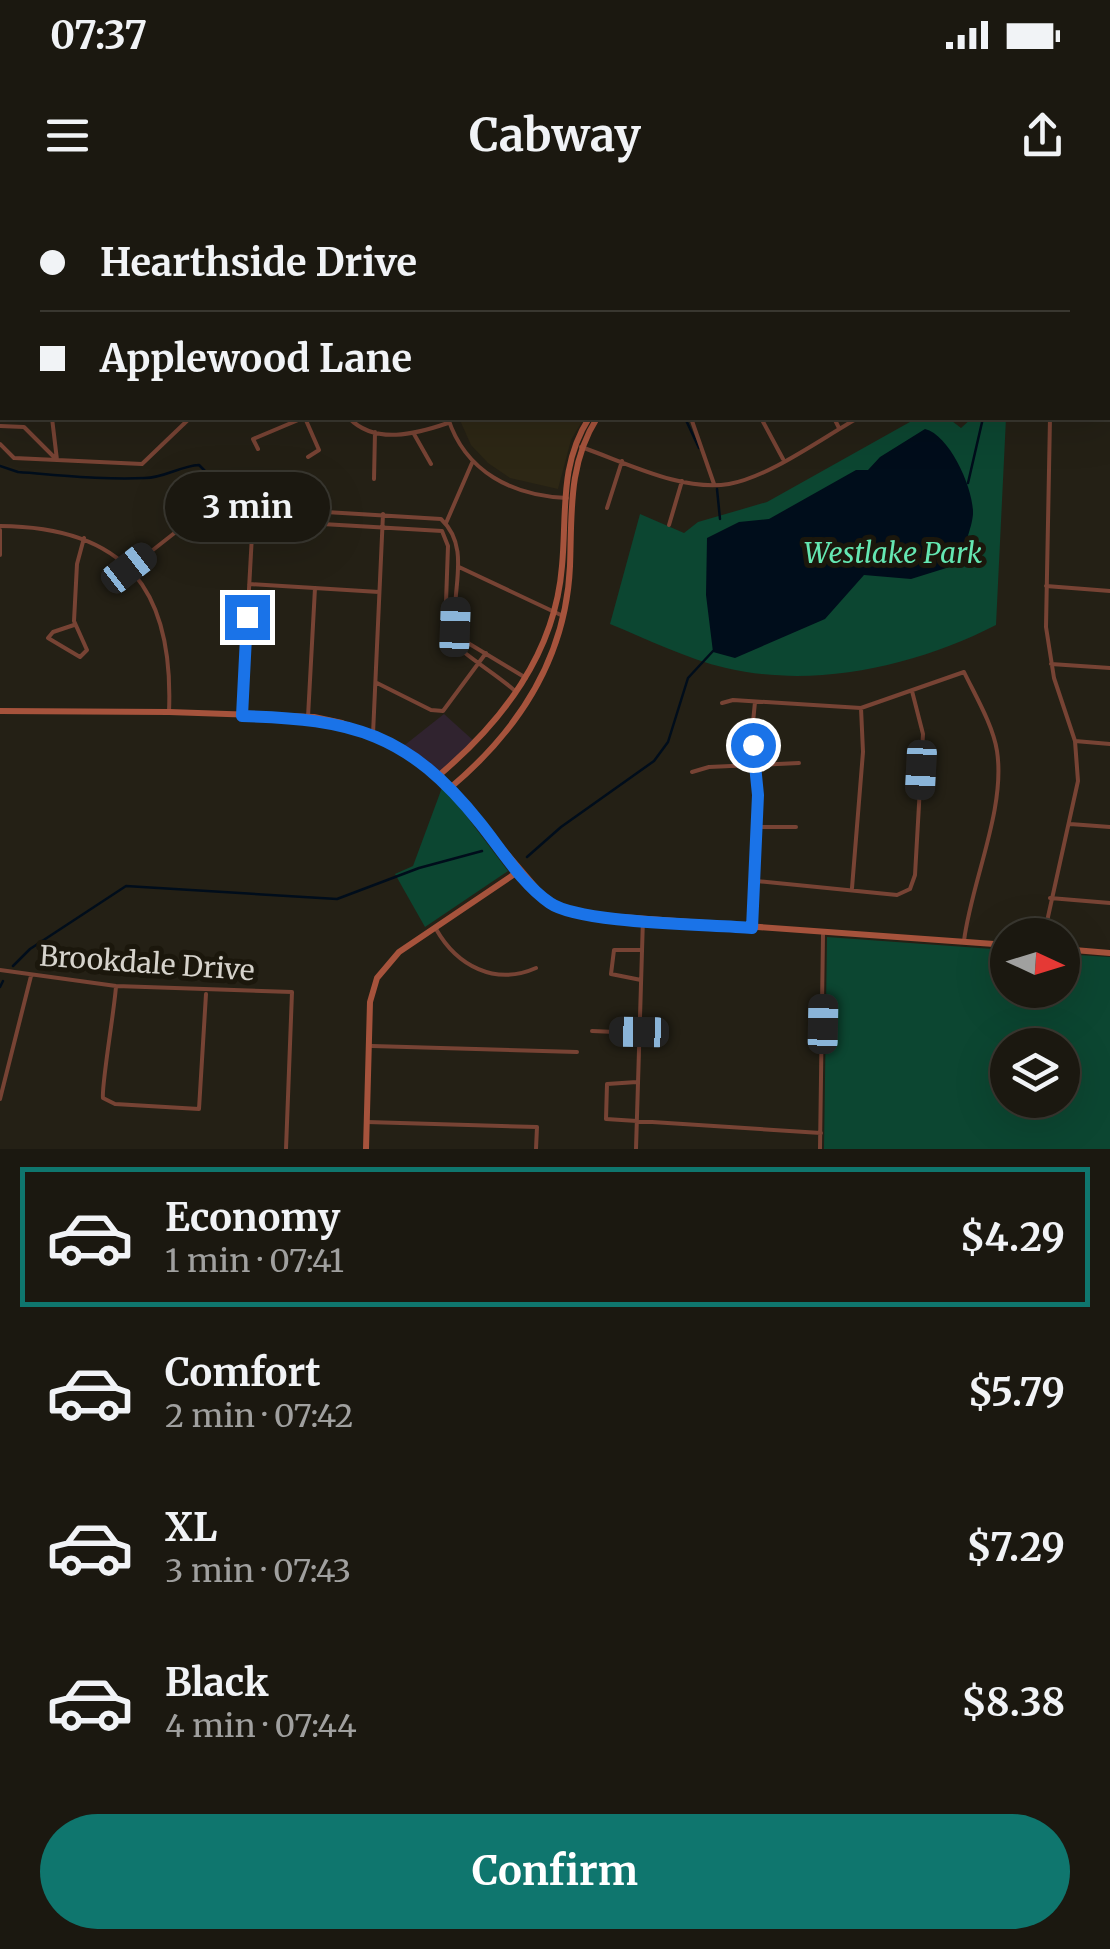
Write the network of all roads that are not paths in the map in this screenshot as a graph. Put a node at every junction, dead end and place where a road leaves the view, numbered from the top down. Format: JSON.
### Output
{"nodes":[{"id":1,"x":52,"y":420,"type":"edge"},
{"id":2,"x":188,"y":420,"type":"edge"},
{"id":3,"x":277,"y":420,"type":"edge"},
{"id":4,"x":298,"y":420,"type":"edge"},
{"id":5,"x":305,"y":420,"type":"edge"},
{"id":6,"x":353,"y":420,"type":"edge"},
{"id":7,"x":449,"y":420,"type":"edge"},
{"id":8,"x":587,"y":420,"type":"edge"},
{"id":9,"x":597,"y":420,"type":"edge"},
{"id":10,"x":692,"y":420,"type":"edge"},
{"id":11,"x":762,"y":420,"type":"edge"},
{"id":12,"x":835,"y":420,"type":"edge"},
{"id":13,"x":854,"y":420,"type":"edge"},
{"id":14,"x":1050,"y":420,"type":"edge"},
{"id":15,"x":0,"y":426,"type":"edge"},
{"id":16,"x":280,"y":426,"type":"junction"},
{"id":17,"x":839,"y":428,"type":"junction"},
{"id":18,"x":376,"y":432,"type":"junction"},
{"id":19,"x":414,"y":434,"type":"junction"},
{"id":20,"x":0,"y":444,"type":"edge"},
{"id":21,"x":578,"y":446,"type":"junction"},
{"id":22,"x":258,"y":449,"type":"dead end"},
{"id":23,"x":308,"y":456,"type":"dead end"},
{"id":24,"x":783,"y":459,"type":"junction"},
{"id":25,"x":58,"y":460,"type":"junction"},
{"id":26,"x":473,"y":461,"type":"junction"},
{"id":27,"x":622,"y":461,"type":"junction"},
{"id":28,"x":432,"y":464,"type":"dead end"},
{"id":29,"x":374,"y":479,"type":"dead end"},
{"id":30,"x":682,"y":481,"type":"junction"},
{"id":31,"x":714,"y":484,"type":"junction"},
{"id":32,"x":567,"y":498,"type":"junction"},
{"id":33,"x":607,"y":508,"type":"dead end"},
{"id":34,"x":383,"y":514,"type":"junction"},
{"id":35,"x":254,"y":520,"type":"junction"},
{"id":36,"x":446,"y":523,"type":"junction"},
{"id":37,"x":382,"y":526,"type":"junction"},
{"id":38,"x":669,"y":526,"type":"dead end"},
{"id":39,"x":0,"y":528,"type":"edge"},
{"id":40,"x":178,"y":531,"type":"dead end"},
{"id":41,"x":84,"y":538,"type":"junction"},
{"id":42,"x":0,"y":555,"type":"edge"},
{"id":43,"x":458,"y":567,"type":"junction"},
{"id":44,"x":129,"y":568,"type":"junction"},
{"id":45,"x":249,"y":584,"type":"junction"},
{"id":46,"x":1046,"y":586,"type":"junction"},
{"id":47,"x":315,"y":588,"type":"junction"},
{"id":48,"x":1110,"y":591,"type":"edge"},
{"id":49,"x":380,"y":592,"type":"junction"},
{"id":50,"x":554,"y":612,"type":"junction"},
{"id":51,"x":563,"y":616,"type":"junction"},
{"id":52,"x":74,"y":626,"type":"junction"},
{"id":53,"x":486,"y":653,"type":"junction"},
{"id":54,"x":481,"y":661,"type":"junction"},
{"id":55,"x":1051,"y":664,"type":"junction"},
{"id":56,"x":1110,"y":668,"type":"edge"},
{"id":57,"x":526,"y":678,"type":"junction"},
{"id":58,"x":376,"y":683,"type":"junction"},
{"id":59,"x":912,"y":690,"type":"junction"},
{"id":60,"x":516,"y":692,"type":"junction"},
{"id":61,"x":755,"y":702,"type":"junction"},
{"id":62,"x":722,"y":703,"type":"dead end"},
{"id":63,"x":860,"y":708,"type":"junction"},
{"id":64,"x":0,"y":712,"type":"edge"},
{"id":65,"x":169,"y":712,"type":"junction"},
{"id":66,"x":242,"y":716,"type":"junction"},
{"id":67,"x":308,"y":717,"type":"junction"},
{"id":68,"x":373,"y":736,"type":"junction"},
{"id":69,"x":1075,"y":742,"type":"junction"},
{"id":70,"x":1110,"y":744,"type":"edge"},
{"id":71,"x":799,"y":763,"type":"dead end"},
{"id":72,"x":756,"y":765,"type":"junction"},
{"id":73,"x":692,"y":772,"type":"dead end"},
{"id":74,"x":437,"y":777,"type":"junction"},
{"id":75,"x":450,"y":788,"type":"junction"},
{"id":76,"x":1069,"y":824,"type":"junction"},
{"id":77,"x":757,"y":826,"type":"junction"},
{"id":78,"x":1110,"y":826,"type":"edge"},
{"id":79,"x":796,"y":827,"type":"dead end"},
{"id":80,"x":519,"y":871,"type":"junction"},
{"id":81,"x":756,"y":881,"type":"junction"},
{"id":82,"x":852,"y":889,"type":"junction"},
{"id":83,"x":1049,"y":898,"type":"junction"},
{"id":84,"x":1110,"y":902,"type":"edge"},
{"id":85,"x":643,"y":918,"type":"junction"},
{"id":86,"x":1046,"y":918,"type":"edge"},
{"id":87,"x":752,"y":928,"type":"junction"},
{"id":88,"x":436,"y":930,"type":"junction"},
{"id":89,"x":824,"y":935,"type":"junction"},
{"id":90,"x":964,"y":942,"type":"junction"},
{"id":91,"x":990,"y":944,"type":"edge"},
{"id":92,"x":642,"y":950,"type":"junction"},
{"id":93,"x":1080,"y":951,"type":"edge"},
{"id":94,"x":1110,"y":953,"type":"edge"},
{"id":95,"x":536,"y":968,"type":"dead end"},
{"id":96,"x":0,"y":970,"type":"edge"},
{"id":97,"x":31,"y":976,"type":"junction"},
{"id":98,"x":641,"y":980,"type":"junction"},
{"id":99,"x":116,"y":986,"type":"junction"},
{"id":100,"x":206,"y":992,"type":"junction"},
{"id":101,"x":592,"y":1031,"type":"dead end"},
{"id":102,"x":639,"y":1032,"type":"junction"},
{"id":103,"x":368,"y":1046,"type":"junction"},
{"id":104,"x":577,"y":1052,"type":"dead end"},
{"id":105,"x":638,"y":1082,"type":"junction"},
{"id":106,"x":0,"y":1099,"type":"edge"},
{"id":107,"x":636,"y":1120,"type":"junction"},
{"id":108,"x":366,"y":1122,"type":"junction"},
{"id":109,"x":821,"y":1132,"type":"junction"},
{"id":110,"x":286,"y":1149,"type":"edge"},
{"id":111,"x":366,"y":1149,"type":"edge"},
{"id":112,"x":536,"y":1149,"type":"edge"},
{"id":113,"x":636,"y":1149,"type":"edge"},
{"id":114,"x":820,"y":1149,"type":"edge"}],
"edges":[{"from":1,"to":25,"type":"street"},
{"from":2,"to":25,"type":"street"},
{"from":3,"to":16,"type":"street"},
{"from":4,"to":16,"type":"street"},
{"from":5,"to":23,"type":"street"},
{"from":6,"to":18,"type":"street"},
{"from":7,"to":19,"type":"street"},
{"from":7,"to":26,"type":"street"},
{"from":8,"to":21,"type":"street"},
{"from":9,"to":21,"type":"street"},
{"from":10,"to":31,"type":"street"},
{"from":11,"to":24,"type":"street"},
{"from":12,"to":17,"type":"street"},
{"from":13,"to":17,"type":"street"},
{"from":14,"to":46,"type":"street"},
{"from":15,"to":25,"type":"street"},
{"from":16,"to":22,"type":"street"},
{"from":17,"to":24,"type":"street"},
{"from":18,"to":19,"type":"street"},
{"from":18,"to":29,"type":"street"},
{"from":19,"to":28,"type":"street"},
{"from":20,"to":25,"type":"street"},
{"from":21,"to":27,"type":"street"},
{"from":21,"to":32,"type":"street"},
{"from":24,"to":31,"type":"street"},
{"from":26,"to":32,"type":"street"},
{"from":26,"to":36,"type":"street"},
{"from":27,"to":30,"type":"street"},
{"from":27,"to":33,"type":"street"},
{"from":30,"to":31,"type":"street"},
{"from":30,"to":38,"type":"street"},
{"from":32,"to":50,"type":"street"},
{"from":32,"to":51,"type":"street"},
{"from":34,"to":35,"type":"street"},
{"from":34,"to":36,"type":"street"},
{"from":34,"to":37,"type":"street"},
{"from":35,"to":37,"type":"street"},
{"from":35,"to":45,"type":"street"},
{"from":36,"to":43,"type":"street"},
{"from":37,"to":49,"type":"street"},
{"from":37,"to":54,"type":"street"},
{"from":39,"to":41,"type":"street"},
{"from":39,"to":42,"type":"street"},
{"from":40,"to":44,"type":"street"},
{"from":41,"to":44,"type":"street"},
{"from":41,"to":52,"type":"street"},
{"from":43,"to":50,"type":"street"},
{"from":43,"to":53,"type":"street"},
{"from":44,"to":65,"type":"street"},
{"from":45,"to":47,"type":"street"},
{"from":45,"to":66,"type":"street"},
{"from":46,"to":48,"type":"street"},
{"from":46,"to":55,"type":"street"},
{"from":47,"to":49,"type":"street"},
{"from":47,"to":67,"type":"street"},
{"from":49,"to":58,"type":"street"},
{"from":50,"to":51,"type":"street"},
{"from":50,"to":57,"type":"street"},
{"from":51,"to":75,"type":"street"},
{"from":52,"to":52,"type":"street"},
{"from":53,"to":54,"type":"street"},
{"from":53,"to":57,"type":"street"},
{"from":54,"to":58,"type":"street"},
{"from":54,"to":60,"type":"street"},
{"from":55,"to":56,"type":"street"},
{"from":55,"to":69,"type":"street"},
{"from":57,"to":60,"type":"street"},
{"from":58,"to":68,"type":"street"},
{"from":59,"to":63,"type":"street"},
{"from":59,"to":82,"type":"street"},
{"from":59,"to":90,"type":"street"},
{"from":60,"to":74,"type":"street"},
{"from":61,"to":62,"type":"street"},
{"from":61,"to":63,"type":"street"},
{"from":61,"to":72,"type":"street"},
{"from":63,"to":82,"type":"street"},
{"from":64,"to":65,"type":"street"},
{"from":65,"to":66,"type":"street"},
{"from":66,"to":67,"type":"street"},
{"from":67,"to":68,"type":"street"},
{"from":68,"to":74,"type":"street"},
{"from":69,"to":70,"type":"street"},
{"from":69,"to":76,"type":"street"},
{"from":71,"to":72,"type":"street"},
{"from":72,"to":73,"type":"street"},
{"from":72,"to":77,"type":"street"},
{"from":74,"to":75,"type":"street"},
{"from":75,"to":80,"type":"street"},
{"from":76,"to":78,"type":"street"},
{"from":76,"to":83,"type":"street"},
{"from":77,"to":79,"type":"street"},
{"from":77,"to":81,"type":"street"},
{"from":80,"to":85,"type":"street"},
{"from":80,"to":88,"type":"street"},
{"from":81,"to":82,"type":"street"},
{"from":81,"to":87,"type":"street"},
{"from":83,"to":84,"type":"street"},
{"from":83,"to":86,"type":"street"},
{"from":85,"to":87,"type":"street"},
{"from":85,"to":92,"type":"street"},
{"from":87,"to":89,"type":"street"},
{"from":88,"to":95,"type":"street"},
{"from":88,"to":103,"type":"street"},
{"from":89,"to":90,"type":"street"},
{"from":89,"to":109,"type":"street"},
{"from":90,"to":91,"type":"street"},
{"from":92,"to":98,"type":"street"},
{"from":92,"to":98,"type":"street"},
{"from":93,"to":94,"type":"street"},
{"from":96,"to":97,"type":"street","name":"Brookdale Drive"},
{"from":97,"to":99,"type":"street","name":"Brookdale Drive"},
{"from":97,"to":106,"type":"street"},
{"from":98,"to":102,"type":"street"},
{"from":99,"to":100,"type":"street","name":"Brookdale Drive"},
{"from":99,"to":100,"type":"street"},
{"from":100,"to":110,"type":"street","name":"Brookdale Drive"},
{"from":101,"to":102,"type":"street"},
{"from":102,"to":105,"type":"street"},
{"from":103,"to":104,"type":"street"},
{"from":103,"to":108,"type":"street"},
{"from":105,"to":107,"type":"street"},
{"from":105,"to":107,"type":"street"},
{"from":107,"to":109,"type":"street"},
{"from":107,"to":113,"type":"street"},
{"from":108,"to":111,"type":"street"},
{"from":108,"to":112,"type":"street"},
{"from":109,"to":114,"type":"street"}]}
